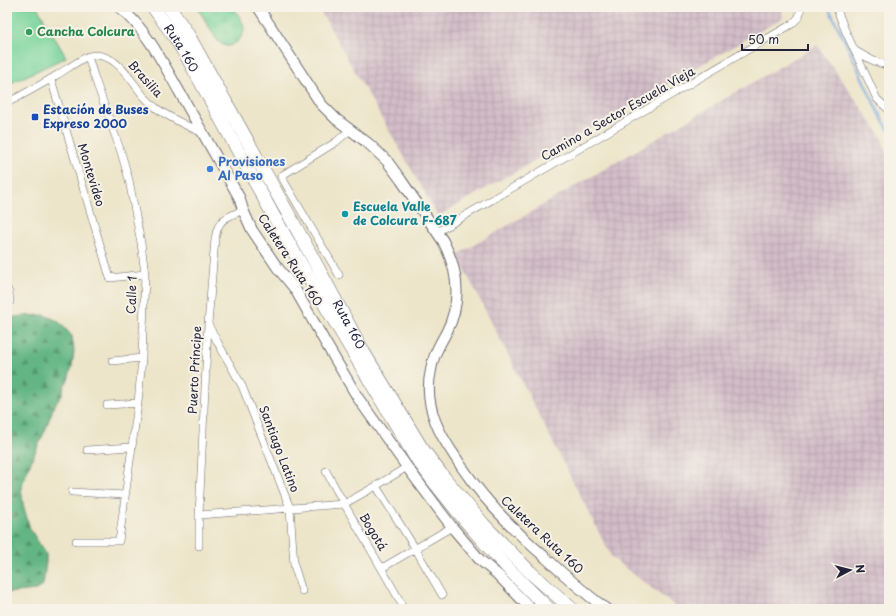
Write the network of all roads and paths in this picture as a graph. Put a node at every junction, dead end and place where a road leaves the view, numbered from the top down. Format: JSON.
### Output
{"nodes":[{"id":1,"x":119,"y":7,"type":"edge"},
{"id":2,"x":153,"y":7,"type":"edge"},
{"id":3,"x":169,"y":7,"type":"edge"},
{"id":4,"x":258,"y":7,"type":"edge"},
{"id":5,"x":801,"y":7,"type":"edge"},
{"id":6,"x":836,"y":7,"type":"edge"},
{"id":7,"x":854,"y":50,"type":"junction"},
{"id":8,"x":88,"y":56,"type":"junction"},
{"id":9,"x":889,"y":65,"type":"edge"},
{"id":10,"x":51,"y":79,"type":"junction"},
{"id":11,"x":7,"y":103,"type":"edge"},
{"id":12,"x":889,"y":110,"type":"edge"},
{"id":13,"x":350,"y":130,"type":"junction"},
{"id":14,"x":203,"y":133,"type":"junction"},
{"id":15,"x":243,"y":210,"type":"junction"},
{"id":16,"x":437,"y":232,"type":"junction"},
{"id":17,"x":145,"y":274,"type":"junction"},
{"id":18,"x":339,"y":276,"type":"dead end"},
{"id":19,"x":7,"y":288,"type":"edge"},
{"id":20,"x":8,"y":302,"type":"edge"},
{"id":21,"x":208,"y":324,"type":"junction"},
{"id":22,"x":142,"y":358,"type":"junction"},
{"id":23,"x":112,"y":361,"type":"dead end"},
{"id":24,"x":138,"y":403,"type":"junction"},
{"id":25,"x":107,"y":405,"type":"dead end"},
{"id":26,"x":131,"y":447,"type":"junction"},
{"id":27,"x":86,"y":450,"type":"dead end"},
{"id":28,"x":407,"y":467,"type":"junction"},
{"id":29,"x":326,"y":471,"type":"dead end"},
{"id":30,"x":376,"y":486,"type":"junction"},
{"id":31,"x":72,"y":492,"type":"dead end"},
{"id":32,"x":125,"y":495,"type":"junction"},
{"id":33,"x":344,"y":504,"type":"junction"},
{"id":34,"x":290,"y":508,"type":"junction"},
{"id":35,"x":199,"y":515,"type":"junction"},
{"id":36,"x":452,"y":527,"type":"junction"},
{"id":37,"x":76,"y":541,"type":"dead end"},
{"id":38,"x":199,"y":546,"type":"dead end"},
{"id":39,"x":415,"y":548,"type":"junction"},
{"id":40,"x":382,"y":568,"type":"junction"},
{"id":41,"x":302,"y":590,"type":"dead end"},
{"id":42,"x":442,"y":595,"type":"dead end"},
{"id":43,"x":401,"y":603,"type":"dead end"},
{"id":44,"x":531,"y":609,"type":"edge"},
{"id":45,"x":549,"y":609,"type":"edge"},
{"id":46,"x":572,"y":609,"type":"edge"},
{"id":47,"x":606,"y":609,"type":"edge"}],
"edges":[{"from":1,"to":14,"type":"street","name":"Caletera Ruta 160"},
{"from":2,"to":45,"type":"highway","name":"Ruta 160"},
{"from":3,"to":46,"type":"highway","name":"Ruta 160"},
{"from":4,"to":13,"type":"street","name":"Caletera Ruta 160"},
{"from":5,"to":16,"type":"street","name":"Camino a Sector Escuela Vieja"},
{"from":6,"to":7,"type":"street"},
{"from":7,"to":9,"type":"street"},
{"from":7,"to":12,"type":"street"},
{"from":8,"to":10,"type":"street"},
{"from":8,"to":14,"type":"street","name":"Brasilia"},
{"from":8,"to":17,"type":"street","name":"Calle 1"},
{"from":10,"to":11,"type":"street"},
{"from":10,"to":17,"type":"street","name":"Montevideo"},
{"from":13,"to":16,"type":"street","name":"Caletera Ruta 160"},
{"from":13,"to":18,"type":"street"},
{"from":14,"to":15,"type":"street","name":"Caletera Ruta 160"},
{"from":15,"to":21,"type":"street","name":"Puerto Príncipe"},
{"from":15,"to":28,"type":"street","name":"Caletera Ruta 160"},
{"from":16,"to":47,"type":"street","name":"Caletera Ruta 160"},
{"from":17,"to":22,"type":"street","name":"Calle 1"},
{"from":19,"to":20,"type":"street"},
{"from":21,"to":34,"type":"street","name":"Santiago Latino"},
{"from":21,"to":35,"type":"street","name":"Puerto Príncipe"},
{"from":22,"to":23,"type":"street"},
{"from":22,"to":24,"type":"street","name":"Calle 1"},
{"from":24,"to":25,"type":"street"},
{"from":24,"to":26,"type":"street","name":"Calle 1"},
{"from":26,"to":27,"type":"street"},
{"from":26,"to":32,"type":"street","name":"Calle 1"},
{"from":28,"to":30,"type":"street"},
{"from":28,"to":36,"type":"street","name":"Caletera Ruta 160"},
{"from":29,"to":33,"type":"street","name":"Bogotá"},
{"from":30,"to":33,"type":"street"},
{"from":30,"to":39,"type":"street"},
{"from":31,"to":32,"type":"street"},
{"from":32,"to":37,"type":"street","name":"Calle 1"},
{"from":33,"to":34,"type":"street"},
{"from":33,"to":40,"type":"street","name":"Bogotá"},
{"from":34,"to":35,"type":"street"},
{"from":34,"to":41,"type":"street","name":"Santiago Latino"},
{"from":35,"to":38,"type":"street","name":"Puerto Príncipe"},
{"from":36,"to":39,"type":"street"},
{"from":36,"to":44,"type":"street","name":"Caletera Ruta 160"},
{"from":39,"to":40,"type":"street"},
{"from":39,"to":42,"type":"street"},
{"from":40,"to":43,"type":"street","name":"Bogotá"}]}
